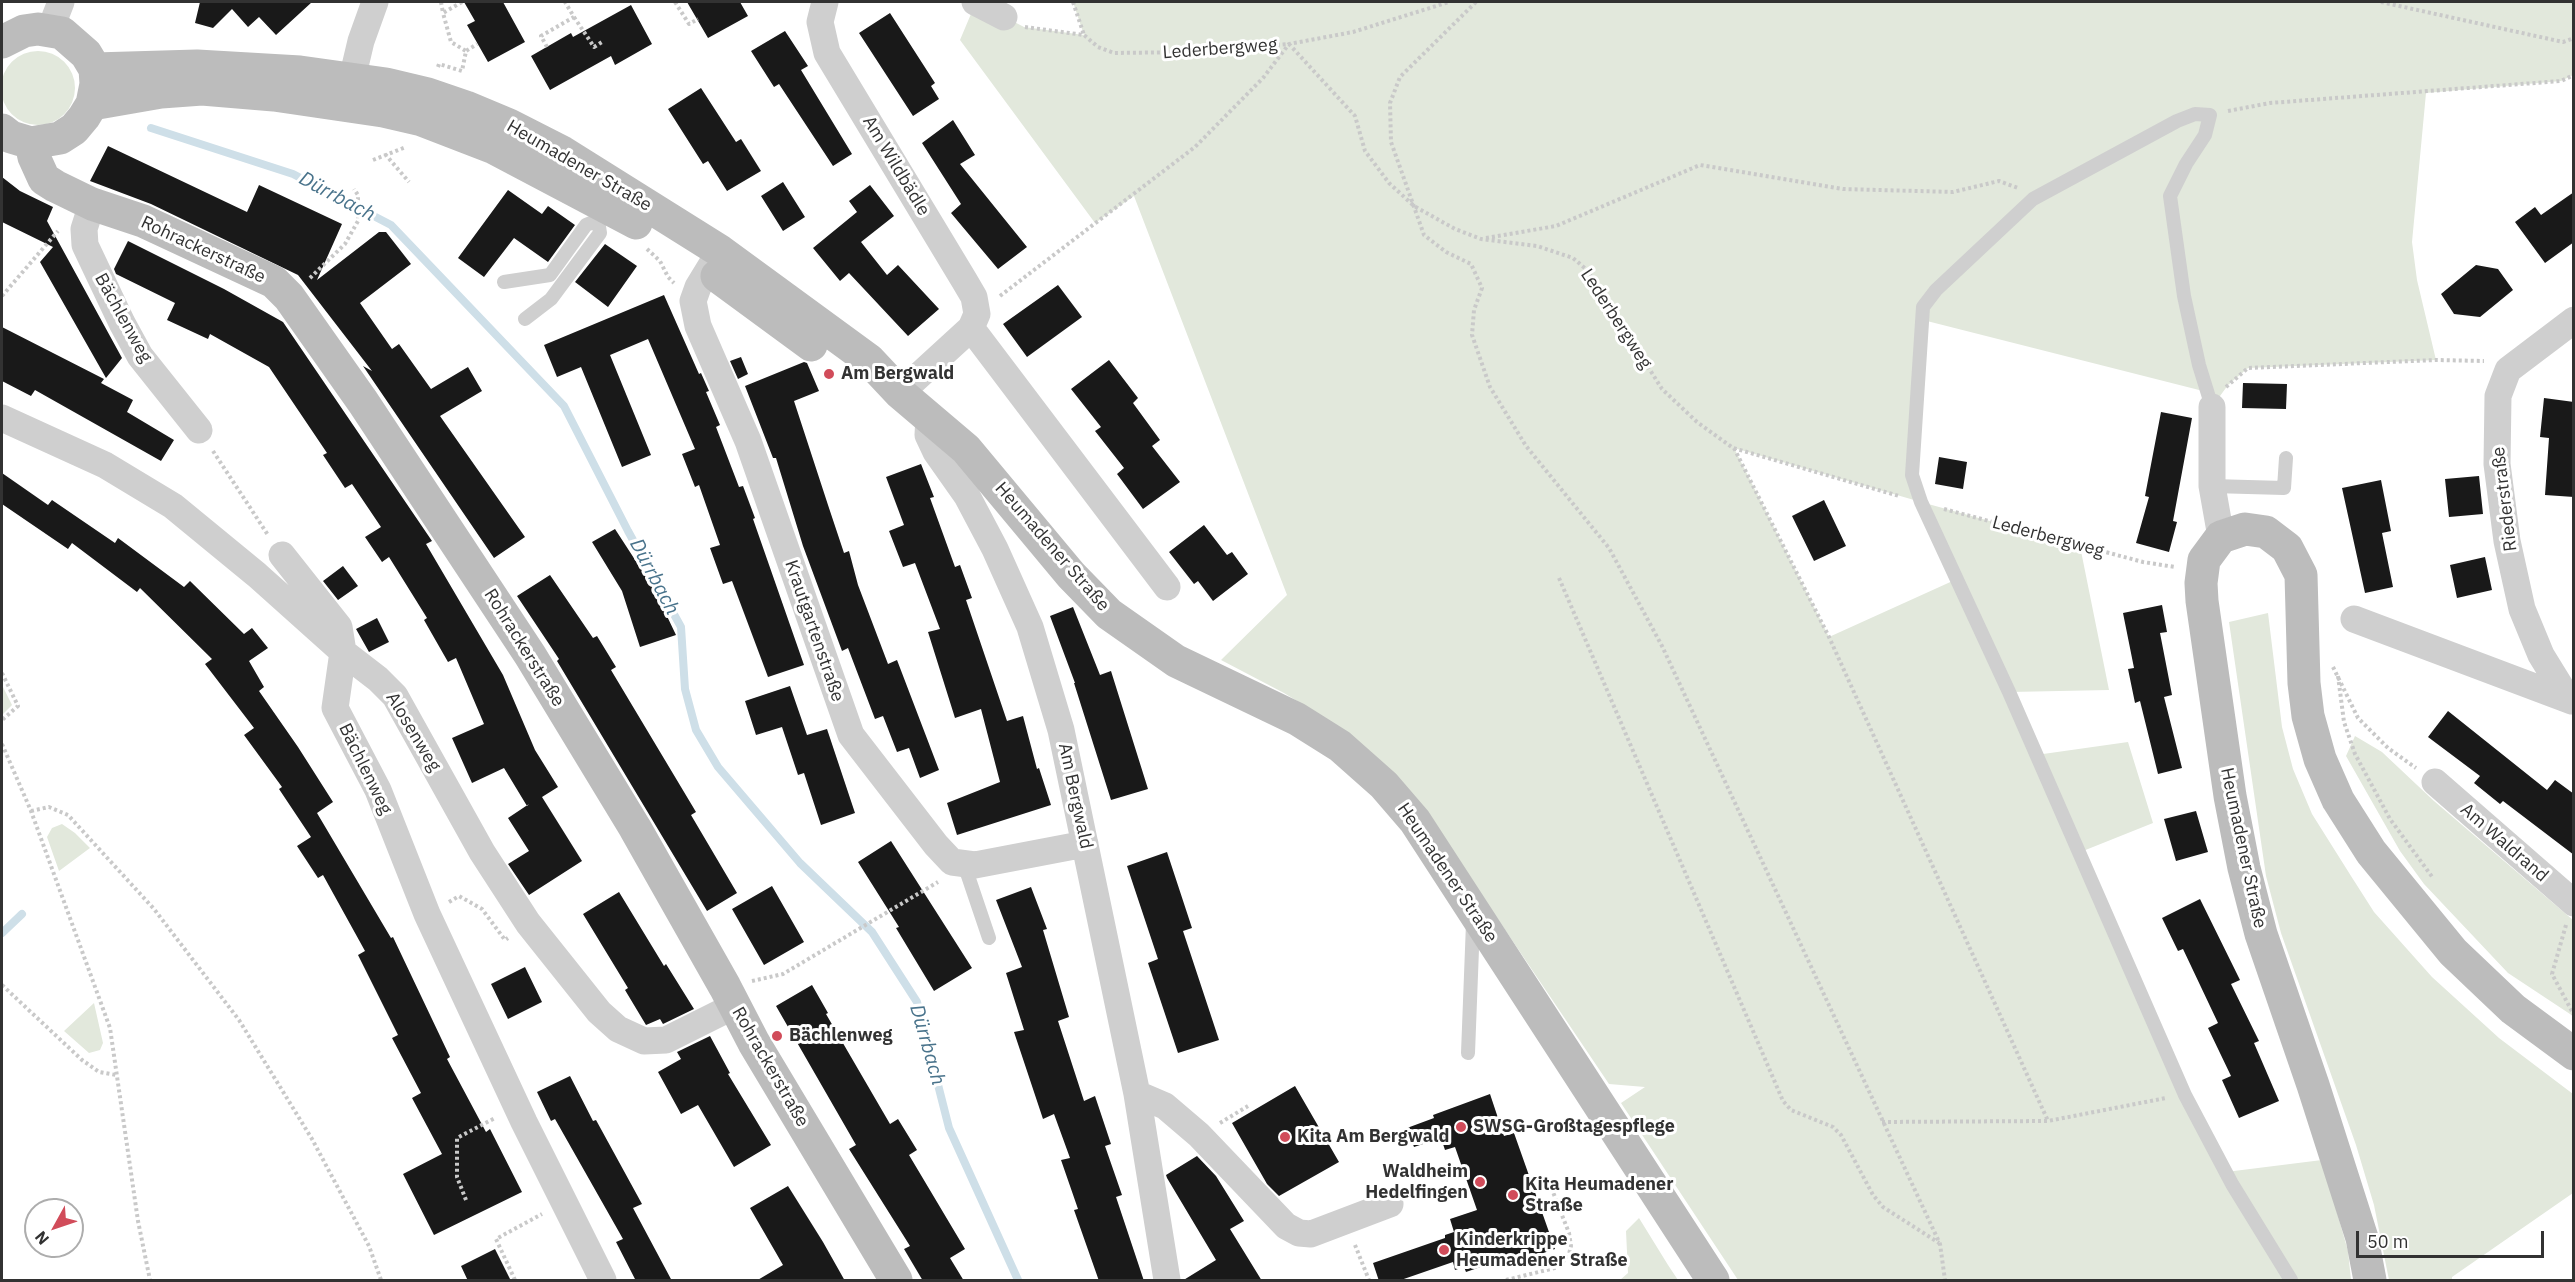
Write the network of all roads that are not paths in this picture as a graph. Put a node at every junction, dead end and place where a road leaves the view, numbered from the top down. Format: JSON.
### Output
{"nodes":[{"id":1,"x":375,"y":2,"type":"edge"},
{"id":2,"x":825,"y":2,"type":"edge"},
{"id":3,"x":975,"y":2,"type":"edge"},
{"id":4,"x":56,"y":16,"type":"edge"},
{"id":5,"x":1004,"y":17,"type":"road end"},
{"id":6,"x":2,"y":42,"type":"edge"},
{"id":7,"x":95,"y":69,"type":"junction"},
{"id":8,"x":349,"y":91,"type":"junction"},
{"id":9,"x":92,"y":104,"type":"junction"},
{"id":10,"x":2,"y":130,"type":"edge"},
{"id":11,"x":31,"y":143,"type":"junction"},
{"id":12,"x":92,"y":204,"type":"junction"},
{"id":13,"x":606,"y":204,"type":"junction"},
{"id":14,"x":714,"y":260,"type":"junction"},
{"id":15,"x":504,"y":282,"type":"dead end"},
{"id":16,"x":525,"y":319,"type":"dead end"},
{"id":17,"x":2574,"y":320,"type":"edge"},
{"id":18,"x":974,"y":321,"type":"junction"},
{"id":19,"x":900,"y":393,"type":"junction"},
{"id":20,"x":2212,"y":407,"type":"joint"},
{"id":21,"x":929,"y":417,"type":"junction"},
{"id":22,"x":2,"y":418,"type":"edge"},
{"id":23,"x":199,"y":430,"type":"road end"},
{"id":24,"x":2286,"y":458,"type":"dead end"},
{"id":25,"x":2212,"y":486,"type":"junction"},
{"id":26,"x":2221,"y":537,"type":"junction"},
{"id":27,"x":278,"y":548,"type":"road end"},
{"id":28,"x":1167,"y":586,"type":"dead end"},
{"id":29,"x":2354,"y":619,"type":"dead end"},
{"id":30,"x":343,"y":652,"type":"junction"},
{"id":31,"x":2571,"y":700,"type":"edge"},
{"id":32,"x":2435,"y":782,"type":"road end"},
{"id":33,"x":1085,"y":844,"type":"junction"},
{"id":34,"x":958,"y":863,"type":"junction"},
{"id":35,"x":1473,"y":910,"type":"junction"},
{"id":36,"x":2571,"y":912,"type":"edge"},
{"id":37,"x":989,"y":938,"type":"dead end"},
{"id":38,"x":730,"y":997,"type":"junction"},
{"id":39,"x":1468,"y":1053,"type":"dead end"},
{"id":40,"x":2574,"y":1054,"type":"edge"},
{"id":41,"x":1137,"y":1094,"type":"junction"},
{"id":42,"x":1390,"y":1203,"type":"dead end"},
{"id":43,"x":603,"y":1281,"type":"edge"},
{"id":44,"x":896,"y":1281,"type":"edge"},
{"id":45,"x":1167,"y":1281,"type":"edge"},
{"id":46,"x":1713,"y":1281,"type":"edge"},
{"id":47,"x":2291,"y":1281,"type":"edge"},
{"id":48,"x":2370,"y":1281,"type":"edge"}],
"edges":[{"from":1,"to":8,"type":"street"},
{"from":2,"to":18,"type":"street","name":"Am Wildbädle"},
{"from":3,"to":5,"type":"street"},
{"from":4,"to":6,"type":"main road"},
{"from":4,"to":7,"type":"main road"},
{"from":7,"to":8,"type":"main road","name":"Heumadener Straße"},
{"from":7,"to":9,"type":"main road"},
{"from":8,"to":9,"type":"main road","name":"Heumadener Straße"},
{"from":8,"to":13,"type":"main road","name":"Heumadener Straße"},
{"from":9,"to":11,"type":"main road"},
{"from":10,"to":11,"type":"main road"},
{"from":11,"to":12,"type":"main road","name":"Rohrackerstraße"},
{"from":12,"to":23,"type":"street","name":"Bächlenweg"},
{"from":12,"to":38,"type":"main road","name":"Rohrackerstraße"},
{"from":13,"to":14,"type":"main road","name":"Heumadener Straße"},
{"from":13,"to":15,"type":"lane"},
{"from":13,"to":16,"type":"lane"},
{"from":14,"to":19,"type":"main road","name":"Heumadener Straße"},
{"from":14,"to":34,"type":"street","name":"Krautgartenstraße"},
{"from":17,"to":31,"type":"street","name":"Riederstraße"},
{"from":18,"to":19,"type":"street"},
{"from":18,"to":28,"type":"street","name":"Am Wildbädle"},
{"from":19,"to":21,"type":"main road","name":"Heumadener Straße"},
{"from":20,"to":25,"type":"street"},
{"from":20,"to":47,"type":"lane"},
{"from":21,"to":33,"type":"street","name":"Am Bergwald"},
{"from":21,"to":35,"type":"main road","name":"Heumadener Straße"},
{"from":22,"to":30,"type":"street","name":"Alosenweg"},
{"from":24,"to":25,"type":"lane"},
{"from":25,"to":26,"type":"street"},
{"from":26,"to":40,"type":"main road"},
{"from":26,"to":48,"type":"main road","name":"Heumadener Straße"},
{"from":27,"to":30,"type":"street","name":"Bächlenweg"},
{"from":29,"to":31,"type":"street"},
{"from":30,"to":38,"type":"street","name":"Alosenweg"},
{"from":30,"to":43,"type":"street","name":"Bächlenweg"},
{"from":32,"to":36,"type":"street","name":"Am Waldrand"},
{"from":33,"to":34,"type":"street"},
{"from":33,"to":41,"type":"street","name":"Am Bergwald"},
{"from":34,"to":37,"type":"lane"},
{"from":35,"to":39,"type":"lane"},
{"from":35,"to":46,"type":"main road","name":"Heumadener Straße"},
{"from":38,"to":44,"type":"main road","name":"Rohrackerstraße"},
{"from":41,"to":42,"type":"street"},
{"from":41,"to":45,"type":"street","name":"Am Bergwald"}]}
